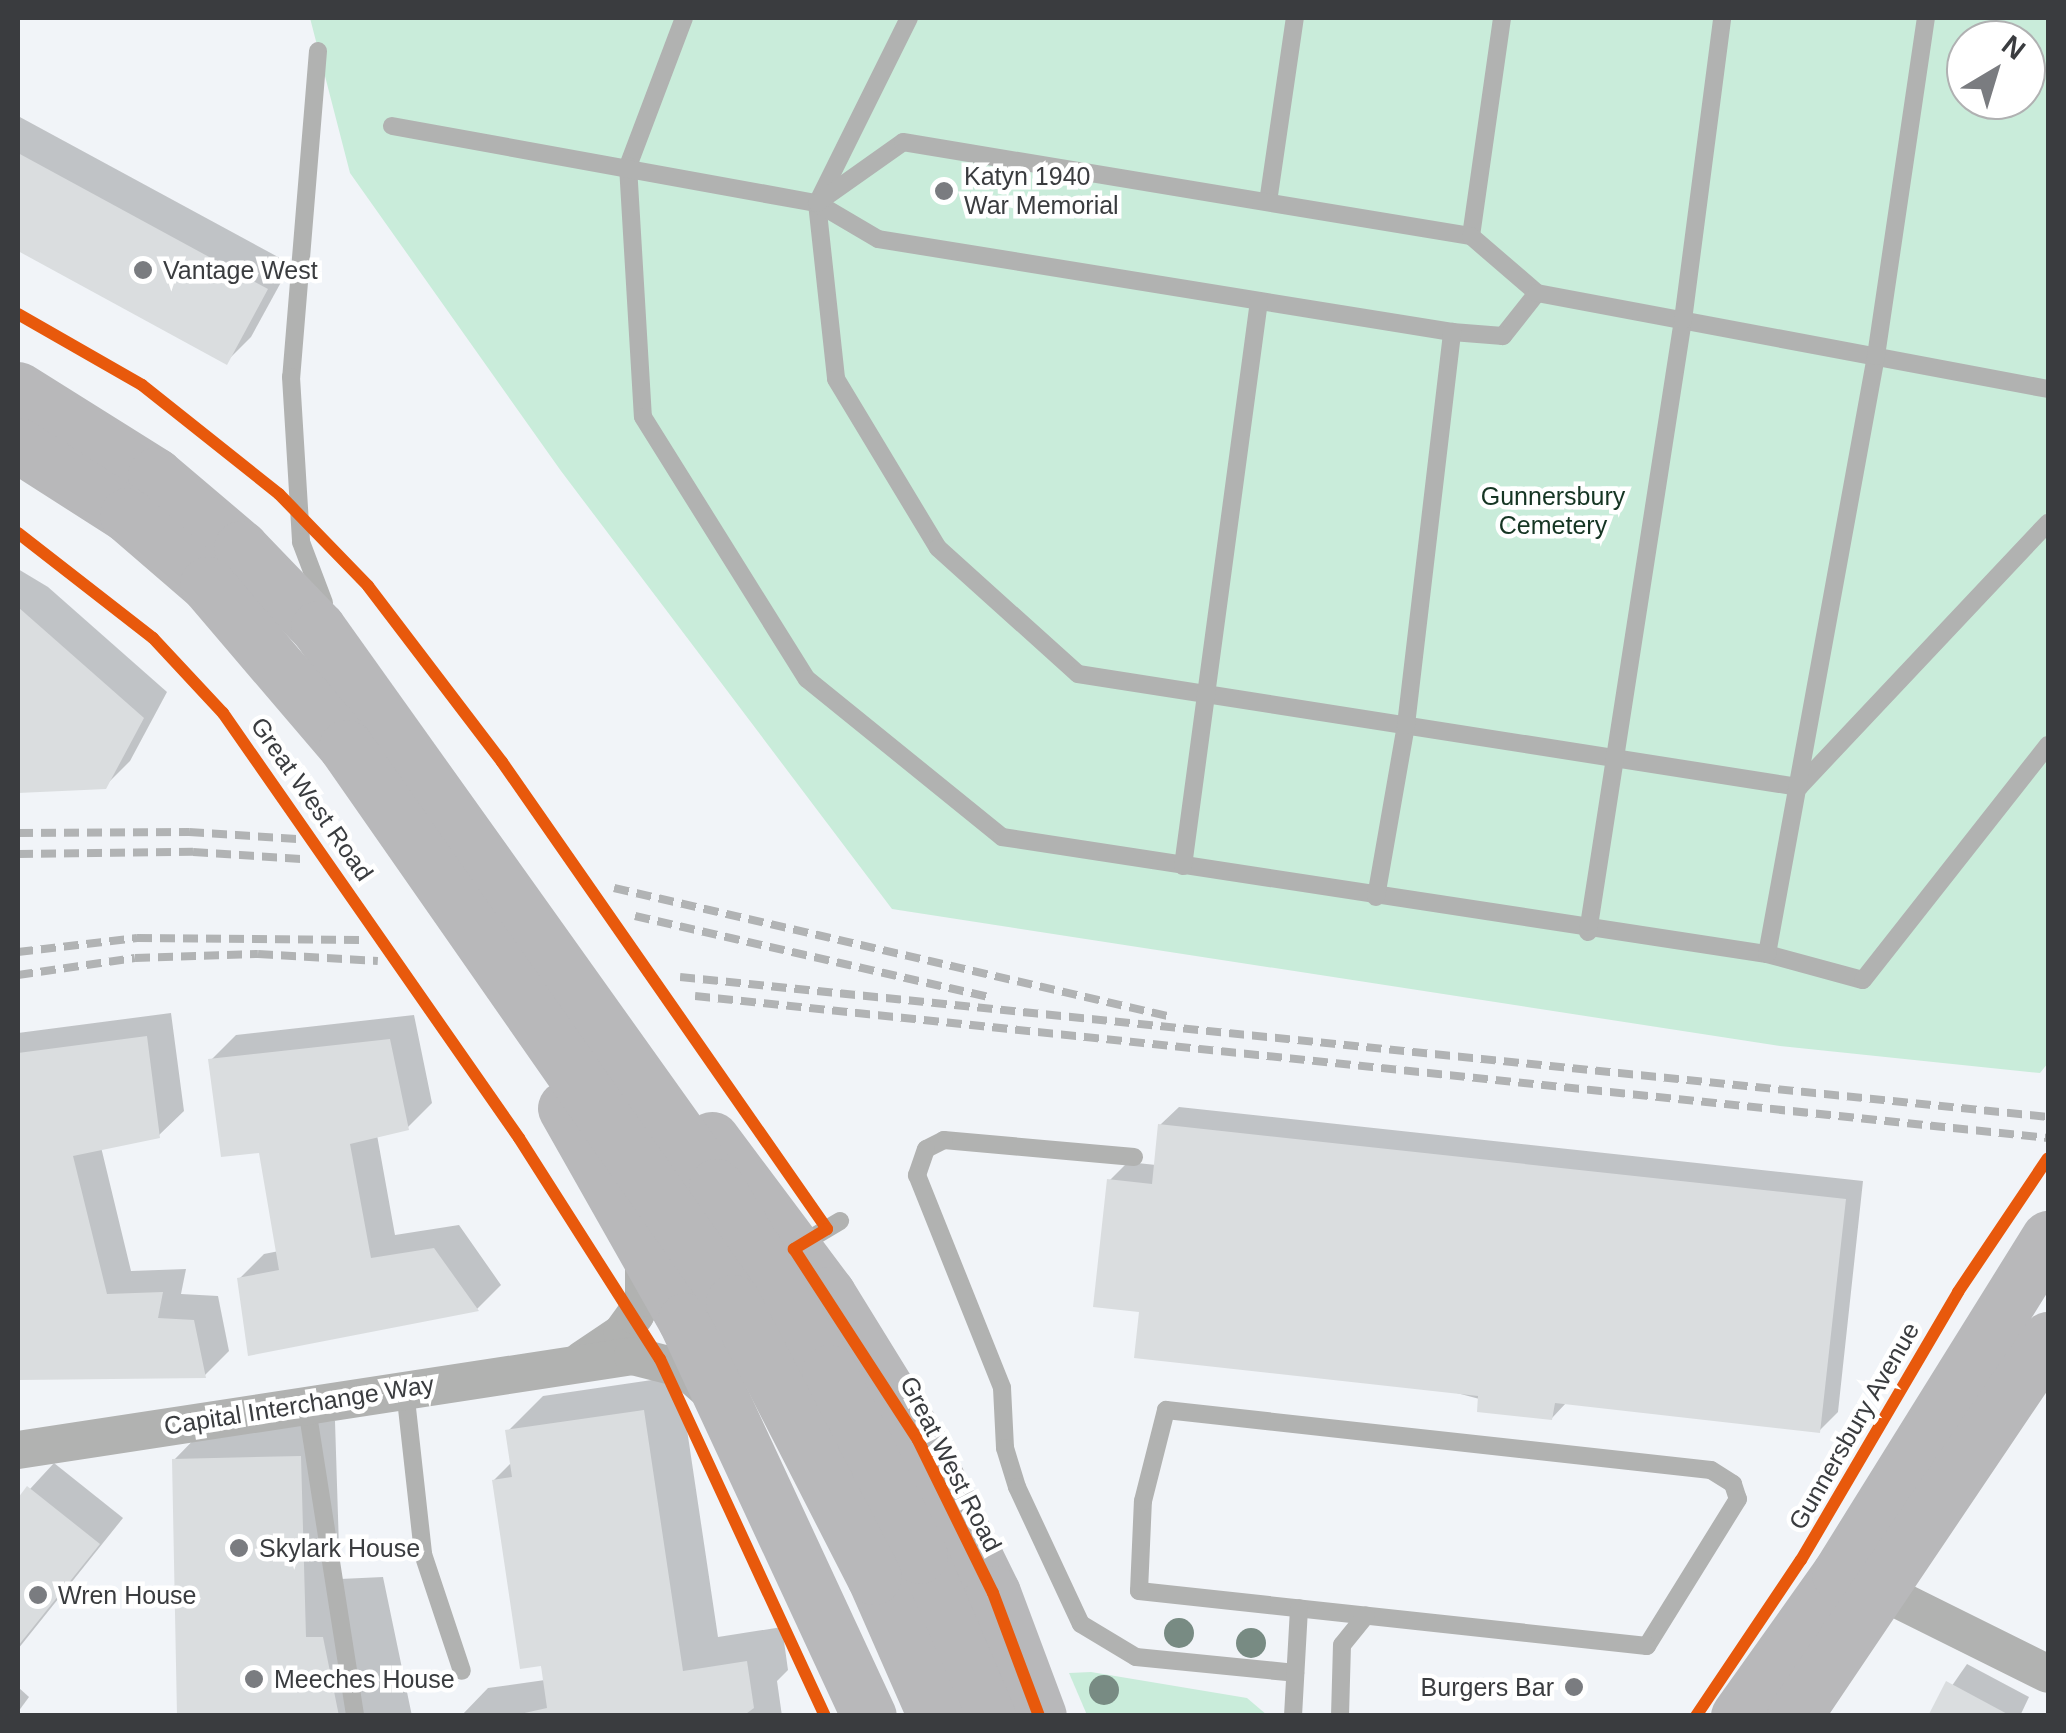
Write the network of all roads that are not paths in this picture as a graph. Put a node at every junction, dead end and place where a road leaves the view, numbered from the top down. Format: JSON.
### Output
{"nodes":[{"id":1,"x":684,"y":18,"type":"edge"},
{"id":2,"x":909,"y":18,"type":"edge"},
{"id":3,"x":1294,"y":18,"type":"edge"},
{"id":4,"x":1502,"y":18,"type":"edge"},
{"id":5,"x":1722,"y":18,"type":"edge"},
{"id":6,"x":1926,"y":18,"type":"edge"},
{"id":7,"x":318,"y":51,"type":"dead end"},
{"id":8,"x":392,"y":126,"type":"dead end"},
{"id":9,"x":628,"y":166,"type":"junction"},
{"id":10,"x":817,"y":202,"type":"junction"},
{"id":11,"x":1268,"y":202,"type":"junction"},
{"id":12,"x":1471,"y":236,"type":"junction"},
{"id":13,"x":1537,"y":294,"type":"junction"},
{"id":14,"x":1259,"y":301,"type":"junction"},
{"id":15,"x":1682,"y":320,"type":"junction"},
{"id":16,"x":1452,"y":332,"type":"junction"},
{"id":17,"x":1876,"y":356,"type":"junction"},
{"id":18,"x":18,"y":374,"type":"edge"},
{"id":19,"x":18,"y":389,"type":"edge"},
{"id":20,"x":2048,"y":389,"type":"edge"},
{"id":21,"x":18,"y":445,"type":"edge"},
{"id":22,"x":18,"y":471,"type":"edge"},
{"id":23,"x":2048,"y":524,"type":"edge"},
{"id":24,"x":330,"y":617,"type":"junction"},
{"id":25,"x":1208,"y":694,"type":"junction"},
{"id":26,"x":1406,"y":726,"type":"junction"},
{"id":27,"x":2048,"y":744,"type":"edge"},
{"id":28,"x":1615,"y":758,"type":"junction"},
{"id":29,"x":1799,"y":787,"type":"junction"},
{"id":30,"x":1183,"y":866,"type":"junction"},
{"id":31,"x":1376,"y":897,"type":"junction"},
{"id":32,"x":1588,"y":932,"type":"junction"},
{"id":33,"x":1767,"y":954,"type":"junction"},
{"id":34,"x":1134,"y":1157,"type":"dead end"},
{"id":35,"x":840,"y":1220,"type":"dead end"},
{"id":36,"x":638,"y":1233,"type":"junction"},
{"id":37,"x":2048,"y":1238,"type":"edge"},
{"id":38,"x":794,"y":1249,"type":"junction"},
{"id":39,"x":2048,"y":1339,"type":"edge"},
{"id":40,"x":580,"y":1362,"type":"junction"},
{"id":41,"x":405,"y":1389,"type":"junction"},
{"id":42,"x":306,"y":1402,"type":"junction"},
{"id":43,"x":729,"y":1413,"type":"junction"},
{"id":44,"x":18,"y":1450,"type":"edge"},
{"id":45,"x":1881,"y":1591,"type":"junction"},
{"id":46,"x":1298,"y":1608,"type":"junction"},
{"id":47,"x":1366,"y":1615,"type":"junction"},
{"id":48,"x":462,"y":1671,"type":"dead end"},
{"id":49,"x":1295,"y":1673,"type":"junction"},
{"id":50,"x":2048,"y":1674,"type":"edge"},
{"id":51,"x":354,"y":1716,"type":"edge"},
{"id":52,"x":869,"y":1716,"type":"edge"},
{"id":53,"x":935,"y":1716,"type":"edge"},
{"id":54,"x":988,"y":1716,"type":"edge"},
{"id":55,"x":1039,"y":1716,"type":"edge"},
{"id":56,"x":1292,"y":1716,"type":"edge"},
{"id":57,"x":1340,"y":1716,"type":"edge"},
{"id":58,"x":1738,"y":1716,"type":"edge"},
{"id":59,"x":1794,"y":1716,"type":"edge"}],
"edges":[{"from":1,"to":9,"type":"lane"},
{"from":2,"to":10,"type":"lane"},
{"from":3,"to":11,"type":"lane"},
{"from":4,"to":12,"type":"lane"},
{"from":5,"to":15,"type":"lane"},
{"from":6,"to":17,"type":"lane"},
{"from":7,"to":24,"type":"lane"},
{"from":8,"to":9,"type":"lane"},
{"from":9,"to":10,"type":"lane"},
{"from":9,"to":30,"type":"lane"},
{"from":10,"to":11,"type":"lane"},
{"from":10,"to":14,"type":"lane"},
{"from":10,"to":25,"type":"lane"},
{"from":11,"to":12,"type":"lane"},
{"from":12,"to":13,"type":"lane"},
{"from":13,"to":15,"type":"lane"},
{"from":13,"to":16,"type":"lane"},
{"from":14,"to":16,"type":"lane"},
{"from":14,"to":25,"type":"lane"},
{"from":15,"to":17,"type":"lane"},
{"from":15,"to":28,"type":"lane"},
{"from":16,"to":26,"type":"lane"},
{"from":17,"to":20,"type":"lane"},
{"from":17,"to":29,"type":"lane"},
{"from":18,"to":24,"type":"highway","name":"Great West Road"},
{"from":19,"to":54,"type":"highway","bridge":true},
{"from":21,"to":53,"type":"highway","bridge":true},
{"from":22,"to":36,"type":"highway","name":"Great West Road"},
{"from":23,"to":29,"type":"lane"},
{"from":24,"to":38,"type":"highway","name":"Great West Road"},
{"from":25,"to":26,"type":"lane"},
{"from":25,"to":30,"type":"lane"},
{"from":26,"to":28,"type":"lane"},
{"from":26,"to":31,"type":"lane"},
{"from":27,"to":33,"type":"lane"},
{"from":28,"to":29,"type":"lane"},
{"from":28,"to":32,"type":"lane"},
{"from":29,"to":33,"type":"lane"},
{"from":30,"to":31,"type":"lane"},
{"from":31,"to":32,"type":"lane"},
{"from":32,"to":33,"type":"lane"},
{"from":34,"to":49,"type":"lane"},
{"from":35,"to":38,"type":"lane"},
{"from":36,"to":40,"type":"street","name":"Capital Interchange Way"},
{"from":36,"to":43,"type":"highway","name":"Great West Road"},
{"from":37,"to":58,"type":"highway"},
{"from":38,"to":55,"type":"highway","name":"Great West Road"},
{"from":39,"to":45,"type":"highway"},
{"from":40,"to":41,"type":"street","name":"Capital Interchange Way"},
{"from":40,"to":43,"type":"street","name":"Capital Interchange Way"},
{"from":41,"to":42,"type":"street","name":"Capital Interchange Way"},
{"from":41,"to":48,"type":"lane"},
{"from":42,"to":44,"type":"street","name":"Capital Interchange Way"},
{"from":42,"to":51,"type":"lane"},
{"from":43,"to":52,"type":"highway","name":"Great West Road"},
{"from":45,"to":50,"type":"street"},
{"from":45,"to":59,"type":"highway"},
{"from":46,"to":47,"type":"lane"},
{"from":46,"to":47,"type":"lane"},
{"from":46,"to":49,"type":"lane"},
{"from":47,"to":57,"type":"lane"},
{"from":49,"to":56,"type":"lane"}]}
